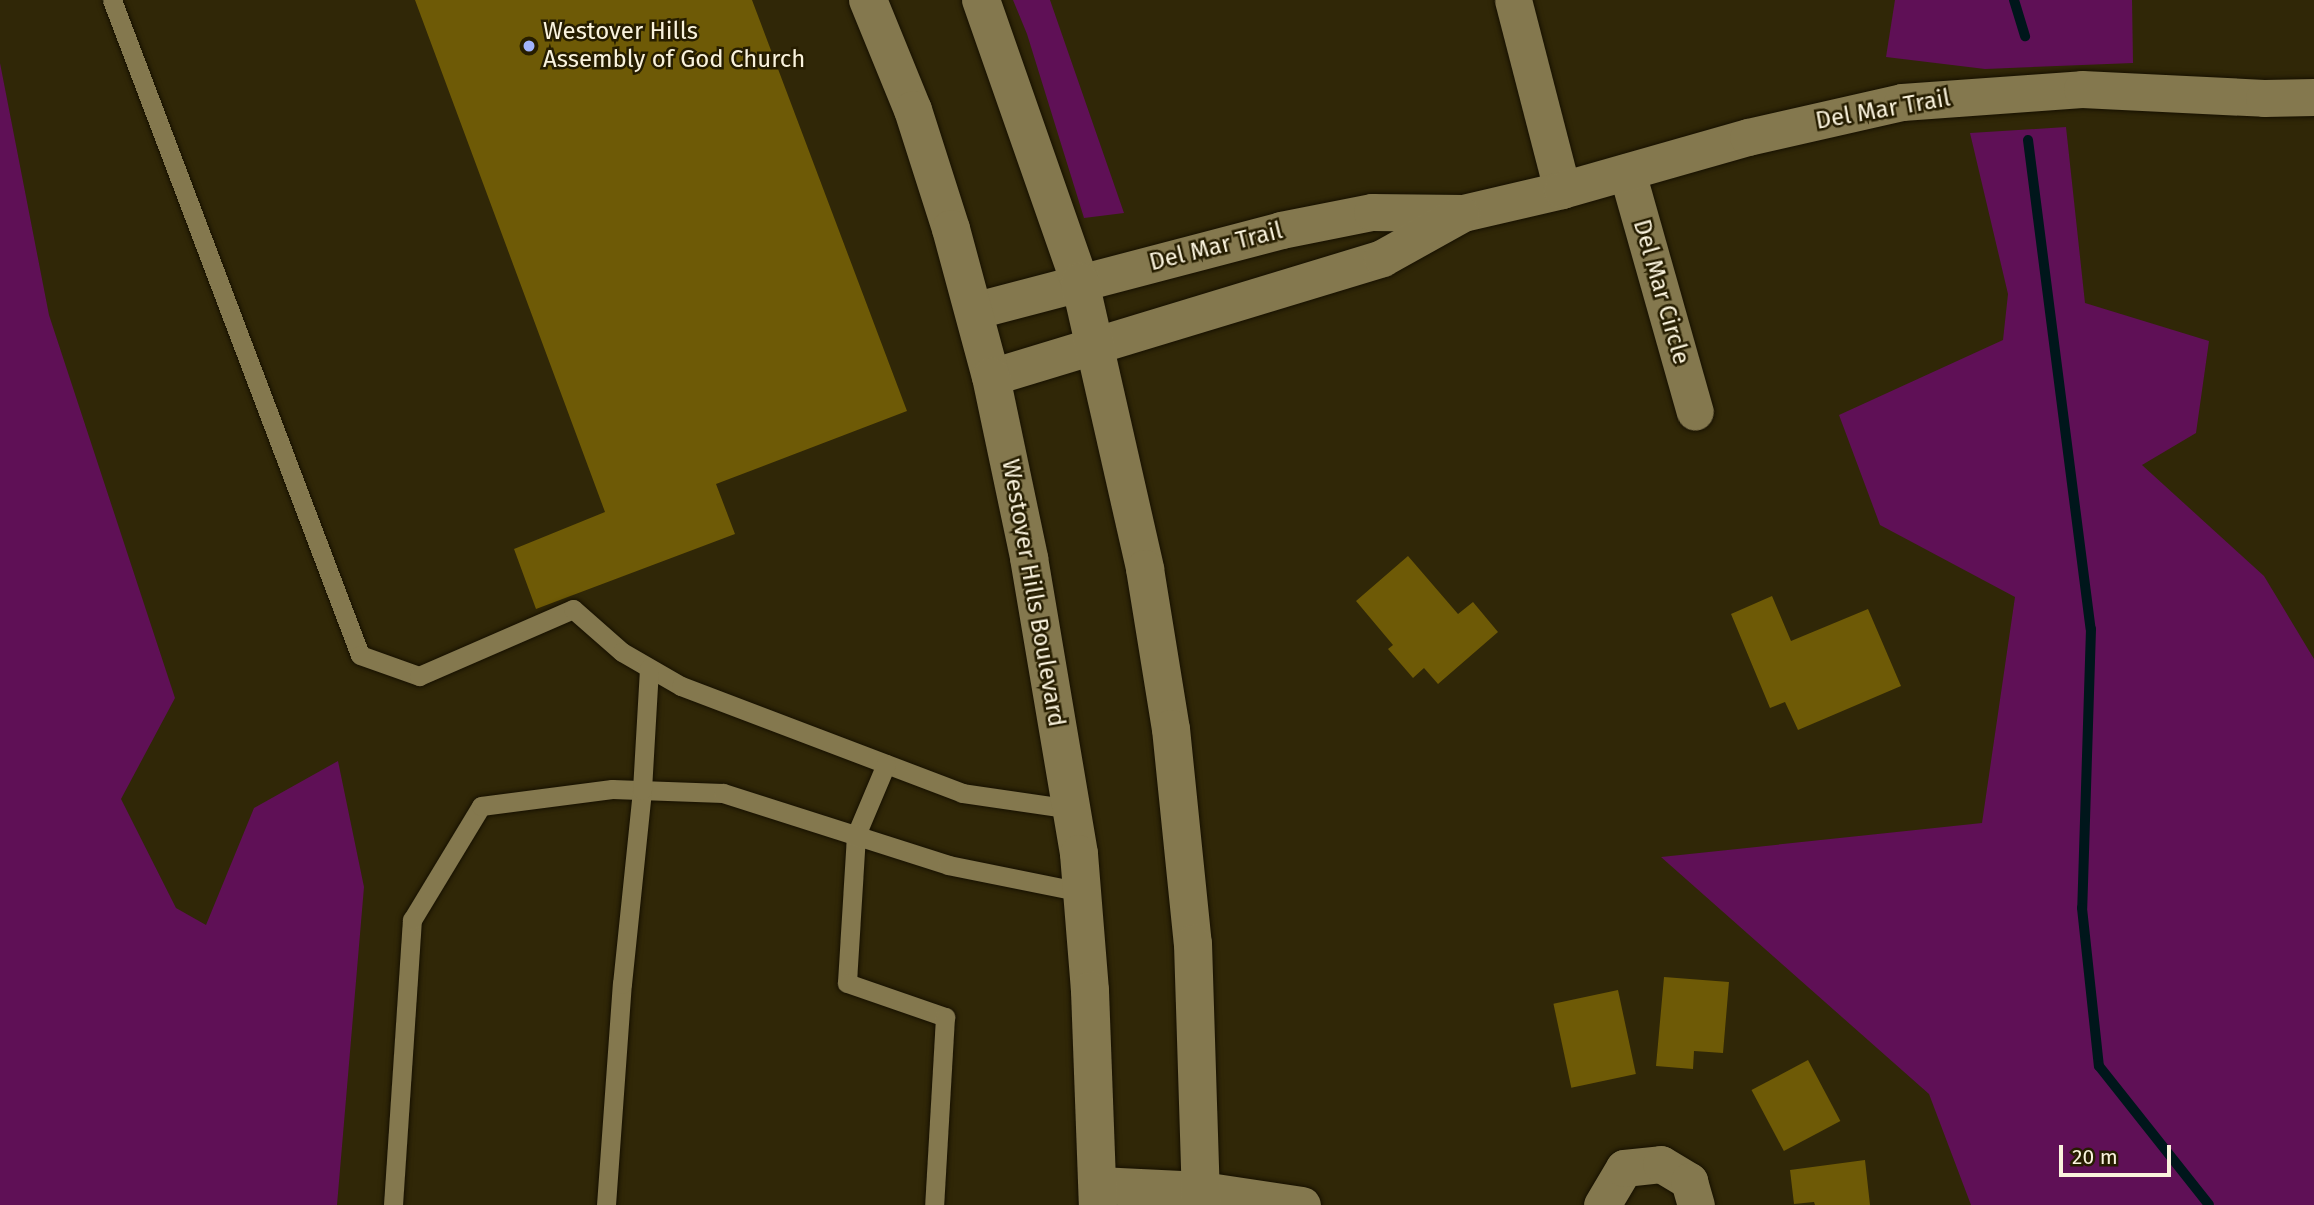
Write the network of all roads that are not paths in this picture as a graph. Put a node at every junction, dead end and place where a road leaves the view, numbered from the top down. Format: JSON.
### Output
{"nodes":[{"id":1,"x":112,"y":0,"type":"edge"},
{"id":2,"x":868,"y":0,"type":"edge"},
{"id":3,"x":981,"y":0,"type":"edge"},
{"id":4,"x":1513,"y":0,"type":"edge"},
{"id":5,"x":2314,"y":97,"type":"edge"},
{"id":6,"x":1628,"y":172,"type":"junction"},
{"id":7,"x":1562,"y":190,"type":"junction"},
{"id":8,"x":1463,"y":213,"type":"junction"},
{"id":9,"x":1318,"y":223,"type":"junction"},
{"id":10,"x":1330,"y":276,"type":"junction"},
{"id":11,"x":1080,"y":282,"type":"junction"},
{"id":12,"x":973,"y":311,"type":"junction"},
{"id":13,"x":1095,"y":346,"type":"junction"},
{"id":14,"x":991,"y":377,"type":"junction"},
{"id":15,"x":1695,"y":412,"type":"dead end"},
{"id":16,"x":649,"y":668,"type":"junction"},
{"id":17,"x":886,"y":764,"type":"junction"},
{"id":18,"x":642,"y":790,"type":"junction"},
{"id":19,"x":1072,"y":809,"type":"junction"},
{"id":20,"x":856,"y":835,"type":"junction"},
{"id":21,"x":1082,"y":892,"type":"junction"},
{"id":22,"x":1098,"y":1195,"type":"edge"},
{"id":23,"x":1201,"y":1197,"type":"edge"},
{"id":24,"x":393,"y":1205,"type":"edge"},
{"id":25,"x":606,"y":1205,"type":"edge"},
{"id":26,"x":934,"y":1205,"type":"edge"},
{"id":27,"x":1302,"y":1205,"type":"edge"},
{"id":28,"x":1602,"y":1205,"type":"edge"},
{"id":29,"x":1696,"y":1205,"type":"edge"}],
"edges":[{"from":1,"to":16,"type":"lane"},
{"from":2,"to":12,"type":"main road","name":"Westover Hills Boulevard"},
{"from":3,"to":11,"type":"main road"},
{"from":4,"to":7,"type":"street"},
{"from":5,"to":6,"type":"street","name":"Del Mar Trail"},
{"from":6,"to":7,"type":"street","name":"Del Mar Trail"},
{"from":6,"to":15,"type":"street","name":"Del Mar Circle"},
{"from":7,"to":8,"type":"street","name":"Del Mar Trail"},
{"from":8,"to":9,"type":"street","name":"Del Mar Trail"},
{"from":8,"to":10,"type":"street","name":"Del Mar Trail"},
{"from":9,"to":10,"type":"street"},
{"from":9,"to":11,"type":"street","name":"Del Mar Trail"},
{"from":10,"to":13,"type":"street","name":"Del Mar Trail"},
{"from":11,"to":12,"type":"street","name":"Del Mar Trail"},
{"from":11,"to":13,"type":"main road"},
{"from":12,"to":14,"type":"main road","name":"Westover Hills Boulevard"},
{"from":13,"to":14,"type":"street","name":"Del Mar Trail"},
{"from":13,"to":23,"type":"main road"},
{"from":14,"to":19,"type":"main road","name":"Westover Hills Boulevard"},
{"from":16,"to":17,"type":"lane"},
{"from":16,"to":18,"type":"lane"},
{"from":17,"to":19,"type":"lane"},
{"from":17,"to":20,"type":"lane"},
{"from":18,"to":20,"type":"lane"},
{"from":18,"to":24,"type":"lane"},
{"from":18,"to":25,"type":"lane"},
{"from":19,"to":21,"type":"main road","name":"Westover Hills Boulevard"},
{"from":20,"to":21,"type":"lane"},
{"from":20,"to":26,"type":"lane"},
{"from":21,"to":22,"type":"main road","name":"Westover Hills Boulevard"},
{"from":22,"to":23,"type":"street"},
{"from":23,"to":27,"type":"street"},
{"from":28,"to":29,"type":"street"}]}
